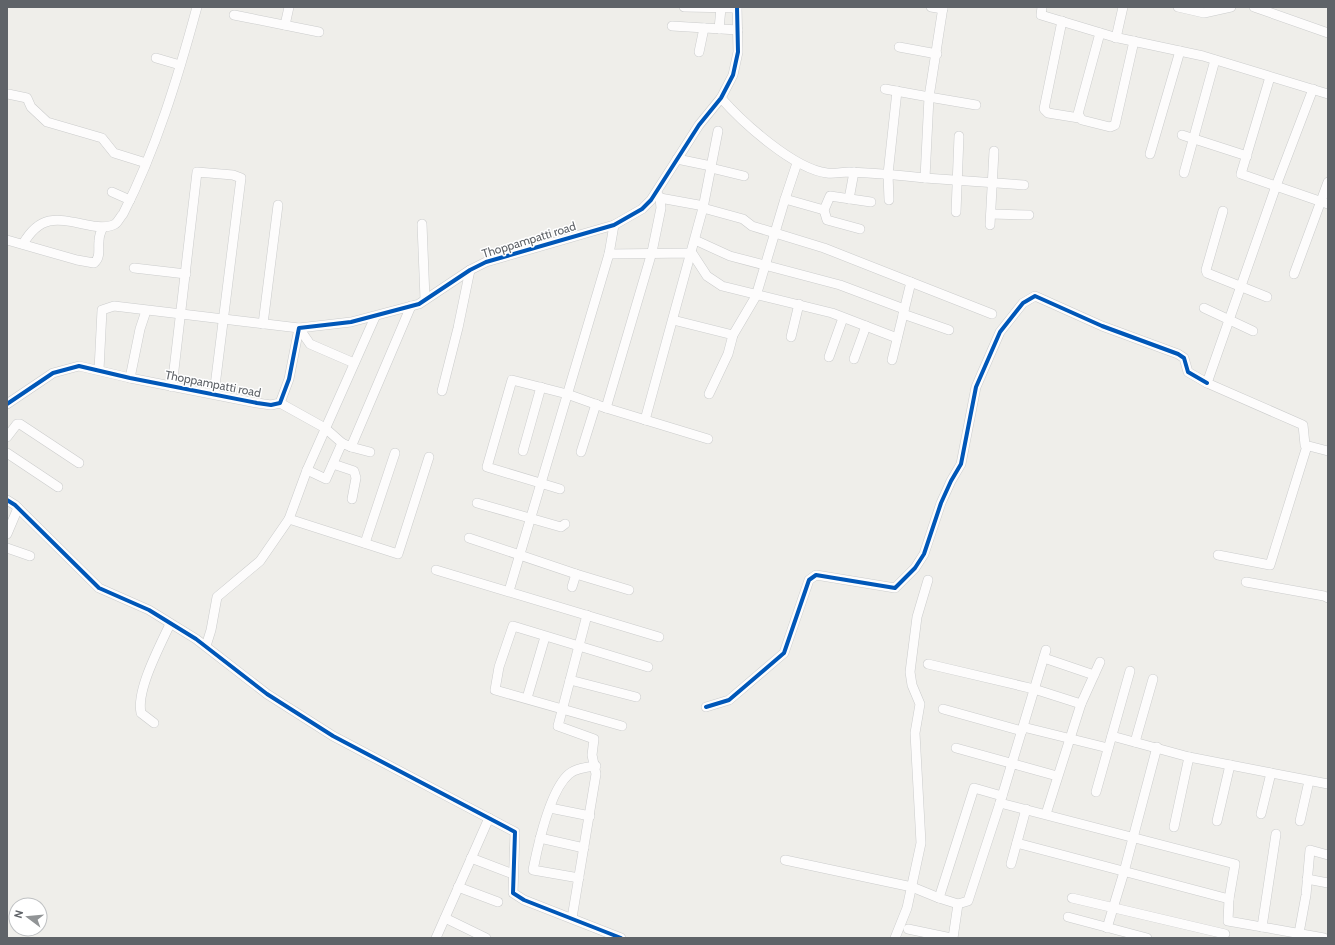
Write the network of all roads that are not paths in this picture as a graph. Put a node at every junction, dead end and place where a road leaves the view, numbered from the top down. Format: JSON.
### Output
{"nodes":[{"id":1,"x":197,"y":7,"type":"edge"},
{"id":2,"x":289,"y":7,"type":"edge"},
{"id":3,"x":684,"y":7,"type":"edge"},
{"id":4,"x":737,"y":7,"type":"edge"},
{"id":5,"x":931,"y":7,"type":"edge"},
{"id":6,"x":1042,"y":7,"type":"edge"},
{"id":7,"x":1123,"y":7,"type":"edge"},
{"id":8,"x":1178,"y":7,"type":"edge"},
{"id":9,"x":1231,"y":7,"type":"edge"},
{"id":10,"x":1254,"y":7,"type":"edge"},
{"id":11,"x":721,"y":8,"type":"edge"},
{"id":12,"x":943,"y":8,"type":"edge"},
{"id":13,"x":234,"y":15,"type":"dead end"},
{"id":14,"x":1062,"y":21,"type":"junction"},
{"id":15,"x":285,"y":25,"type":"junction"},
{"id":16,"x":672,"y":26,"type":"dead end"},
{"id":17,"x":704,"y":28,"type":"junction"},
{"id":18,"x":719,"y":29,"type":"junction"},
{"id":19,"x":738,"y":30,"type":"junction"},
{"id":20,"x":319,"y":32,"type":"dead end"},
{"id":21,"x":1100,"y":33,"type":"junction"},
{"id":22,"x":1328,"y":33,"type":"edge"},
{"id":23,"x":1116,"y":38,"type":"junction"},
{"id":24,"x":1134,"y":41,"type":"junction"},
{"id":25,"x":898,"y":47,"type":"dead end"},
{"id":26,"x":1180,"y":51,"type":"junction"},
{"id":27,"x":699,"y":52,"type":"dead end"},
{"id":28,"x":937,"y":54,"type":"junction"},
{"id":29,"x":156,"y":58,"type":"dead end"},
{"id":30,"x":1215,"y":60,"type":"junction"},
{"id":31,"x":180,"y":65,"type":"junction"},
{"id":32,"x":1270,"y":77,"type":"junction"},
{"id":33,"x":886,"y":88,"type":"dead end"},
{"id":34,"x":1313,"y":89,"type":"junction"},
{"id":35,"x":897,"y":91,"type":"junction"},
{"id":36,"x":8,"y":94,"type":"edge"},
{"id":37,"x":1328,"y":94,"type":"edge"},
{"id":38,"x":929,"y":97,"type":"junction"},
{"id":39,"x":721,"y":98,"type":"junction"},
{"id":40,"x":976,"y":105,"type":"dead end"},
{"id":41,"x":1079,"y":118,"type":"junction"},
{"id":42,"x":718,"y":131,"type":"dead end"},
{"id":43,"x":1182,"y":135,"type":"dead end"},
{"id":44,"x":959,"y":136,"type":"dead end"},
{"id":45,"x":1195,"y":139,"type":"junction"},
{"id":46,"x":994,"y":151,"type":"dead end"},
{"id":47,"x":1150,"y":154,"type":"dead end"},
{"id":48,"x":1248,"y":156,"type":"junction"},
{"id":49,"x":678,"y":159,"type":"junction"},
{"id":50,"x":146,"y":162,"type":"junction"},
{"id":51,"x":797,"y":163,"type":"junction"},
{"id":52,"x":711,"y":167,"type":"junction"},
{"id":53,"x":854,"y":172,"type":"junction"},
{"id":54,"x":1184,"y":173,"type":"dead end"},
{"id":55,"x":888,"y":174,"type":"junction"},
{"id":56,"x":744,"y":176,"type":"dead end"},
{"id":57,"x":925,"y":178,"type":"junction"},
{"id":58,"x":956,"y":180,"type":"junction"},
{"id":59,"x":992,"y":182,"type":"junction"},
{"id":60,"x":1328,"y":182,"type":"edge"},
{"id":61,"x":1024,"y":185,"type":"dead end"},
{"id":62,"x":1276,"y":186,"type":"junction"},
{"id":63,"x":112,"y":192,"type":"dead end"},
{"id":64,"x":659,"y":196,"type":"junction"},
{"id":65,"x":785,"y":198,"type":"junction"},
{"id":66,"x":850,"y":199,"type":"junction"},
{"id":67,"x":130,"y":200,"type":"junction"},
{"id":68,"x":889,"y":200,"type":"dead end"},
{"id":69,"x":871,"y":202,"type":"dead end"},
{"id":70,"x":1324,"y":203,"type":"edge"},
{"id":71,"x":278,"y":205,"type":"dead end"},
{"id":72,"x":703,"y":207,"type":"junction"},
{"id":73,"x":824,"y":210,"type":"junction"},
{"id":74,"x":1223,"y":211,"type":"dead end"},
{"id":75,"x":956,"y":212,"type":"dead end"},
{"id":76,"x":991,"y":214,"type":"junction"},
{"id":77,"x":1029,"y":215,"type":"dead end"},
{"id":78,"x":422,"y":224,"type":"dead end"},
{"id":79,"x":614,"y":225,"type":"junction"},
{"id":80,"x":990,"y":225,"type":"dead end"},
{"id":81,"x":102,"y":227,"type":"junction"},
{"id":82,"x":860,"y":229,"type":"dead end"},
{"id":83,"x":775,"y":234,"type":"junction"},
{"id":84,"x":7,"y":240,"type":"edge"},
{"id":85,"x":695,"y":240,"type":"junction"},
{"id":86,"x":23,"y":244,"type":"junction"},
{"id":87,"x":652,"y":252,"type":"junction"},
{"id":88,"x":692,"y":252,"type":"junction"},
{"id":89,"x":609,"y":254,"type":"junction"},
{"id":90,"x":764,"y":266,"type":"junction"},
{"id":91,"x":134,"y":268,"type":"dead end"},
{"id":92,"x":470,"y":270,"type":"junction"},
{"id":93,"x":186,"y":274,"type":"junction"},
{"id":94,"x":1294,"y":274,"type":"dead end"},
{"id":95,"x":911,"y":282,"type":"junction"},
{"id":96,"x":1242,"y":287,"type":"junction"},
{"id":97,"x":756,"y":296,"type":"junction"},
{"id":98,"x":1267,"y":297,"type":"dead end"},
{"id":99,"x":425,"y":299,"type":"junction"},
{"id":100,"x":799,"y":304,"type":"junction"},
{"id":101,"x":411,"y":306,"type":"junction"},
{"id":102,"x":1204,"y":308,"type":"dead end"},
{"id":103,"x":146,"y":310,"type":"junction"},
{"id":104,"x":903,"y":311,"type":"junction"},
{"id":105,"x":181,"y":314,"type":"junction"},
{"id":106,"x":992,"y":314,"type":"dead end"},
{"id":107,"x":375,"y":317,"type":"junction"},
{"id":108,"x":844,"y":318,"type":"junction"},
{"id":109,"x":223,"y":319,"type":"junction"},
{"id":110,"x":673,"y":320,"type":"junction"},
{"id":111,"x":1230,"y":321,"type":"junction"},
{"id":112,"x":263,"y":324,"type":"junction"},
{"id":113,"x":866,"y":326,"type":"junction"},
{"id":114,"x":299,"y":328,"type":"junction"},
{"id":115,"x":949,"y":330,"type":"dead end"},
{"id":116,"x":1253,"y":331,"type":"dead end"},
{"id":117,"x":720,"y":332,"type":"junction"},
{"id":118,"x":733,"y":335,"type":"junction"},
{"id":119,"x":791,"y":337,"type":"dead end"},
{"id":120,"x":897,"y":338,"type":"junction"},
{"id":121,"x":728,"y":354,"type":"junction"},
{"id":122,"x":829,"y":357,"type":"dead end"},
{"id":123,"x":854,"y":359,"type":"dead end"},
{"id":124,"x":892,"y":360,"type":"dead end"},
{"id":125,"x":354,"y":363,"type":"junction"},
{"id":126,"x":99,"y":370,"type":"junction"},
{"id":127,"x":130,"y":378,"type":"junction"},
{"id":128,"x":1207,"y":382,"type":"junction"},
{"id":129,"x":172,"y":387,"type":"junction"},
{"id":130,"x":541,"y":387,"type":"junction"},
{"id":131,"x":442,"y":391,"type":"dead end"},
{"id":132,"x":214,"y":394,"type":"junction"},
{"id":133,"x":567,"y":394,"type":"junction"},
{"id":134,"x":709,"y":394,"type":"dead end"},
{"id":135,"x":280,"y":403,"type":"junction"},
{"id":136,"x":7,"y":404,"type":"edge"},
{"id":137,"x":596,"y":404,"type":"junction"},
{"id":138,"x":606,"y":408,"type":"junction"},
{"id":139,"x":645,"y":420,"type":"junction"},
{"id":140,"x":325,"y":428,"type":"junction"},
{"id":141,"x":7,"y":437,"type":"edge"},
{"id":142,"x":708,"y":439,"type":"dead end"},
{"id":143,"x":342,"y":443,"type":"junction"},
{"id":144,"x":1307,"y":446,"type":"junction"},
{"id":145,"x":351,"y":447,"type":"junction"},
{"id":146,"x":523,"y":451,"type":"dead end"},
{"id":147,"x":1328,"y":451,"type":"edge"},
{"id":148,"x":370,"y":452,"type":"dead end"},
{"id":149,"x":581,"y":452,"type":"dead end"},
{"id":150,"x":7,"y":453,"type":"edge"},
{"id":151,"x":395,"y":453,"type":"dead end"},
{"id":152,"x":429,"y":457,"type":"dead end"},
{"id":153,"x":79,"y":463,"type":"dead end"},
{"id":154,"x":334,"y":464,"type":"junction"},
{"id":155,"x":307,"y":470,"type":"junction"},
{"id":156,"x":541,"y":483,"type":"junction"},
{"id":157,"x":58,"y":487,"type":"dead end"},
{"id":158,"x":560,"y":489,"type":"dead end"},
{"id":159,"x":7,"y":500,"type":"edge"},
{"id":160,"x":352,"y":500,"type":"dead end"},
{"id":161,"x":477,"y":503,"type":"dead end"},
{"id":162,"x":13,"y":513,"type":"edge"},
{"id":163,"x":531,"y":518,"type":"junction"},
{"id":164,"x":289,"y":519,"type":"junction"},
{"id":165,"x":565,"y":524,"type":"dead end"},
{"id":166,"x":7,"y":534,"type":"edge"},
{"id":167,"x":469,"y":538,"type":"dead end"},
{"id":168,"x":365,"y":543,"type":"junction"},
{"id":169,"x":7,"y":548,"type":"edge"},
{"id":170,"x":1218,"y":555,"type":"dead end"},
{"id":171,"x":30,"y":556,"type":"dead end"},
{"id":172,"x":520,"y":556,"type":"junction"},
{"id":173,"x":436,"y":570,"type":"dead end"},
{"id":174,"x":576,"y":574,"type":"junction"},
{"id":175,"x":928,"y":580,"type":"dead end"},
{"id":176,"x":1246,"y":582,"type":"dead end"},
{"id":177,"x":572,"y":587,"type":"dead end"},
{"id":178,"x":630,"y":590,"type":"dead end"},
{"id":179,"x":509,"y":591,"type":"junction"},
{"id":180,"x":1328,"y":598,"type":"edge"},
{"id":181,"x":587,"y":615,"type":"junction"},
{"id":182,"x":170,"y":624,"type":"junction"},
{"id":183,"x":545,"y":637,"type":"junction"},
{"id":184,"x":659,"y":637,"type":"dead end"},
{"id":185,"x":206,"y":646,"type":"junction"},
{"id":186,"x":580,"y":648,"type":"junction"},
{"id":187,"x":1100,"y":662,"type":"dead end"},
{"id":188,"x":928,"y":664,"type":"dead end"},
{"id":189,"x":648,"y":667,"type":"dead end"},
{"id":190,"x":1130,"y":671,"type":"dead end"},
{"id":191,"x":1094,"y":675,"type":"junction"},
{"id":192,"x":1153,"y":679,"type":"dead end"},
{"id":193,"x":570,"y":680,"type":"junction"},
{"id":194,"x":1034,"y":690,"type":"junction"},
{"id":195,"x":527,"y":698,"type":"junction"},
{"id":196,"x":636,"y":698,"type":"dead end"},
{"id":197,"x":1081,"y":704,"type":"junction"},
{"id":198,"x":706,"y":707,"type":"dead end"},
{"id":199,"x":563,"y":708,"type":"junction"},
{"id":200,"x":943,"y":709,"type":"dead end"},
{"id":201,"x":154,"y":723,"type":"dead end"},
{"id":202,"x":622,"y":726,"type":"dead end"},
{"id":203,"x":1022,"y":729,"type":"junction"},
{"id":204,"x":1112,"y":736,"type":"junction"},
{"id":205,"x":1069,"y":738,"type":"junction"},
{"id":206,"x":1135,"y":742,"type":"junction"},
{"id":207,"x":1157,"y":747,"type":"junction"},
{"id":208,"x":956,"y":748,"type":"dead end"},
{"id":209,"x":1108,"y":748,"type":"junction"},
{"id":210,"x":1189,"y":757,"type":"junction"},
{"id":211,"x":1012,"y":764,"type":"junction"},
{"id":212,"x":1230,"y":765,"type":"junction"},
{"id":213,"x":596,"y":766,"type":"junction"},
{"id":214,"x":1271,"y":773,"type":"junction"},
{"id":215,"x":1057,"y":776,"type":"junction"},
{"id":216,"x":1310,"y":781,"type":"junction"},
{"id":217,"x":1328,"y":784,"type":"edge"},
{"id":218,"x":1096,"y":792,"type":"dead end"},
{"id":219,"x":1001,"y":799,"type":"junction"},
{"id":220,"x":550,"y":808,"type":"junction"},
{"id":221,"x":1026,"y":809,"type":"junction"},
{"id":222,"x":1046,"y":814,"type":"junction"},
{"id":223,"x":1262,"y":814,"type":"dead end"},
{"id":224,"x":590,"y":816,"type":"junction"},
{"id":225,"x":489,"y":818,"type":"junction"},
{"id":226,"x":1218,"y":821,"type":"dead end"},
{"id":227,"x":1300,"y":821,"type":"dead end"},
{"id":228,"x":1174,"y":827,"type":"dead end"},
{"id":229,"x":1276,"y":834,"type":"dead end"},
{"id":230,"x":1134,"y":837,"type":"junction"},
{"id":231,"x":540,"y":838,"type":"junction"},
{"id":232,"x":1017,"y":843,"type":"junction"},
{"id":233,"x":584,"y":848,"type":"junction"},
{"id":234,"x":1328,"y":855,"type":"edge"},
{"id":235,"x":471,"y":858,"type":"junction"},
{"id":236,"x":785,"y":860,"type":"dead end"},
{"id":237,"x":1011,"y":864,"type":"dead end"},
{"id":238,"x":1124,"y":872,"type":"junction"},
{"id":239,"x":513,"y":874,"type":"junction"},
{"id":240,"x":579,"y":878,"type":"junction"},
{"id":241,"x":1307,"y":879,"type":"junction"},
{"id":242,"x":1328,"y":883,"type":"edge"},
{"id":243,"x":458,"y":887,"type":"junction"},
{"id":244,"x":912,"y":887,"type":"junction"},
{"id":245,"x":939,"y":898,"type":"junction"},
{"id":246,"x":1072,"y":898,"type":"dead end"},
{"id":247,"x":1229,"y":899,"type":"junction"},
{"id":248,"x":498,"y":902,"type":"dead end"},
{"id":249,"x":958,"y":904,"type":"junction"},
{"id":250,"x":1111,"y":908,"type":"junction"},
{"id":251,"x":1068,"y":917,"type":"dead end"},
{"id":252,"x":444,"y":918,"type":"junction"},
{"id":253,"x":572,"y":918,"type":"junction"},
{"id":254,"x":1228,"y":922,"type":"junction"},
{"id":255,"x":1262,"y":927,"type":"junction"},
{"id":256,"x":1107,"y":928,"type":"junction"},
{"id":257,"x":908,"y":929,"type":"dead end"},
{"id":258,"x":1299,"y":933,"type":"junction"},
{"id":259,"x":1225,"y":936,"type":"edge"},
{"id":260,"x":436,"y":938,"type":"edge"},
{"id":261,"x":486,"y":938,"type":"edge"},
{"id":262,"x":621,"y":938,"type":"edge"},
{"id":263,"x":895,"y":938,"type":"edge"},
{"id":264,"x":952,"y":938,"type":"edge"},
{"id":265,"x":1147,"y":938,"type":"edge"},
{"id":266,"x":1324,"y":938,"type":"edge"}],
"edges":[{"from":1,"to":31,"type":"street"},
{"from":2,"to":15,"type":"street"},
{"from":3,"to":11,"type":"street"},
{"from":4,"to":11,"type":"street"},
{"from":4,"to":19,"type":"street","name":"Thoppampatti road"},
{"from":5,"to":12,"type":"street"},
{"from":6,"to":14,"type":"street"},
{"from":7,"to":23,"type":"street"},
{"from":8,"to":9,"type":"street"},
{"from":10,"to":22,"type":"street"},
{"from":11,"to":18,"type":"street"},
{"from":12,"to":28,"type":"street"},
{"from":13,"to":15,"type":"street"},
{"from":14,"to":21,"type":"street"},
{"from":14,"to":41,"type":"street"},
{"from":15,"to":20,"type":"street"},
{"from":16,"to":17,"type":"street"},
{"from":17,"to":18,"type":"street"},
{"from":17,"to":27,"type":"street"},
{"from":18,"to":19,"type":"street"},
{"from":19,"to":39,"type":"street","name":"Thoppampatti road"},
{"from":21,"to":23,"type":"street"},
{"from":21,"to":41,"type":"street"},
{"from":23,"to":24,"type":"street"},
{"from":24,"to":26,"type":"street"},
{"from":24,"to":41,"type":"street"},
{"from":25,"to":28,"type":"street"},
{"from":26,"to":30,"type":"street"},
{"from":26,"to":47,"type":"street"},
{"from":28,"to":38,"type":"street"},
{"from":29,"to":31,"type":"street"},
{"from":30,"to":32,"type":"street"},
{"from":30,"to":45,"type":"street"},
{"from":31,"to":50,"type":"street"},
{"from":32,"to":34,"type":"street"},
{"from":32,"to":48,"type":"street"},
{"from":33,"to":35,"type":"street"},
{"from":34,"to":37,"type":"street"},
{"from":34,"to":62,"type":"street"},
{"from":35,"to":38,"type":"street"},
{"from":35,"to":55,"type":"street"},
{"from":36,"to":50,"type":"street"},
{"from":38,"to":40,"type":"street"},
{"from":38,"to":57,"type":"street"},
{"from":39,"to":49,"type":"street","name":"Thoppampatti road"},
{"from":39,"to":51,"type":"street"},
{"from":42,"to":52,"type":"street"},
{"from":43,"to":45,"type":"street"},
{"from":44,"to":58,"type":"street"},
{"from":45,"to":48,"type":"street"},
{"from":45,"to":54,"type":"street"},
{"from":46,"to":59,"type":"street"},
{"from":48,"to":62,"type":"street"},
{"from":49,"to":52,"type":"street"},
{"from":49,"to":64,"type":"street","name":"Thoppampatti road"},
{"from":50,"to":67,"type":"street"},
{"from":51,"to":53,"type":"street"},
{"from":51,"to":65,"type":"street"},
{"from":52,"to":56,"type":"street"},
{"from":52,"to":72,"type":"street"},
{"from":53,"to":55,"type":"street"},
{"from":53,"to":66,"type":"street"},
{"from":55,"to":57,"type":"street"},
{"from":55,"to":68,"type":"street"},
{"from":57,"to":58,"type":"street"},
{"from":58,"to":59,"type":"street"},
{"from":58,"to":75,"type":"street"},
{"from":59,"to":61,"type":"street"},
{"from":59,"to":76,"type":"street"},
{"from":60,"to":70,"type":"street"},
{"from":62,"to":70,"type":"street"},
{"from":62,"to":96,"type":"street"},
{"from":63,"to":67,"type":"street"},
{"from":64,"to":72,"type":"street"},
{"from":64,"to":79,"type":"street","name":"Thoppampatti road"},
{"from":64,"to":87,"type":"street"},
{"from":65,"to":73,"type":"street"},
{"from":65,"to":83,"type":"street"},
{"from":66,"to":69,"type":"street"},
{"from":66,"to":73,"type":"street"},
{"from":67,"to":81,"type":"street"},
{"from":70,"to":94,"type":"street"},
{"from":71,"to":112,"type":"street"},
{"from":72,"to":83,"type":"street"},
{"from":72,"to":85,"type":"street"},
{"from":73,"to":82,"type":"street"},
{"from":74,"to":96,"type":"street"},
{"from":76,"to":77,"type":"street"},
{"from":76,"to":80,"type":"street"},
{"from":78,"to":99,"type":"street"},
{"from":79,"to":89,"type":"street"},
{"from":79,"to":92,"type":"street","name":"Thoppampatti road"},
{"from":81,"to":86,"type":"street"},
{"from":81,"to":86,"type":"street"},
{"from":83,"to":90,"type":"street"},
{"from":83,"to":95,"type":"street"},
{"from":84,"to":86,"type":"street"},
{"from":85,"to":88,"type":"street"},
{"from":85,"to":90,"type":"street"},
{"from":87,"to":88,"type":"street"},
{"from":87,"to":89,"type":"street"},
{"from":87,"to":138,"type":"street"},
{"from":88,"to":97,"type":"street"},
{"from":88,"to":110,"type":"street"},
{"from":89,"to":133,"type":"street"},
{"from":90,"to":97,"type":"street"},
{"from":90,"to":104,"type":"street"},
{"from":91,"to":93,"type":"street"},
{"from":92,"to":99,"type":"street","name":"Thoppampatti road"},
{"from":92,"to":131,"type":"street"},
{"from":93,"to":105,"type":"street"},
{"from":93,"to":109,"type":"street"},
{"from":95,"to":104,"type":"street"},
{"from":95,"to":106,"type":"street"},
{"from":96,"to":98,"type":"street"},
{"from":96,"to":111,"type":"street"},
{"from":97,"to":100,"type":"street"},
{"from":97,"to":118,"type":"street"},
{"from":99,"to":101,"type":"street","name":"Thoppampatti road"},
{"from":100,"to":108,"type":"street"},
{"from":100,"to":119,"type":"street"},
{"from":101,"to":107,"type":"street","name":"Thoppampatti road"},
{"from":101,"to":145,"type":"street"},
{"from":102,"to":111,"type":"street"},
{"from":103,"to":105,"type":"street","name":"Thoppampatti road"},
{"from":103,"to":126,"type":"street","name":"Thoppampatti road"},
{"from":103,"to":127,"type":"street"},
{"from":104,"to":115,"type":"street"},
{"from":104,"to":120,"type":"street"},
{"from":105,"to":109,"type":"street","name":"Thoppampatti road"},
{"from":105,"to":129,"type":"street"},
{"from":107,"to":114,"type":"street","name":"Thoppampatti road"},
{"from":107,"to":125,"type":"street"},
{"from":108,"to":113,"type":"street"},
{"from":108,"to":122,"type":"street"},
{"from":109,"to":112,"type":"street","name":"Thoppampatti road"},
{"from":109,"to":132,"type":"street"},
{"from":110,"to":117,"type":"street"},
{"from":110,"to":139,"type":"street"},
{"from":111,"to":116,"type":"street"},
{"from":111,"to":128,"type":"street"},
{"from":112,"to":114,"type":"street","name":"Thoppampatti road"},
{"from":113,"to":120,"type":"street"},
{"from":113,"to":123,"type":"street"},
{"from":114,"to":125,"type":"street"},
{"from":114,"to":135,"type":"street"},
{"from":117,"to":118,"type":"street"},
{"from":117,"to":121,"type":"street"},
{"from":118,"to":121,"type":"street"},
{"from":120,"to":124,"type":"street"},
{"from":121,"to":134,"type":"street"},
{"from":125,"to":140,"type":"street"},
{"from":126,"to":127,"type":"street","name":"Thoppampatti road"},
{"from":126,"to":136,"type":"street","name":"Thoppampatti road"},
{"from":127,"to":129,"type":"street","name":"Thoppampatti road"},
{"from":128,"to":144,"type":"street"},
{"from":128,"to":198,"type":"street"},
{"from":129,"to":132,"type":"street","name":"Thoppampatti road"},
{"from":130,"to":133,"type":"street"},
{"from":130,"to":146,"type":"street"},
{"from":130,"to":156,"type":"street"},
{"from":132,"to":135,"type":"street","name":"Thoppampatti road"},
{"from":133,"to":137,"type":"street"},
{"from":133,"to":156,"type":"street"},
{"from":135,"to":140,"type":"street"},
{"from":137,"to":138,"type":"street"},
{"from":137,"to":149,"type":"street"},
{"from":138,"to":139,"type":"street"},
{"from":139,"to":142,"type":"street"},
{"from":140,"to":143,"type":"street"},
{"from":140,"to":155,"type":"street"},
{"from":141,"to":153,"type":"street"},
{"from":143,"to":145,"type":"street"},
{"from":143,"to":154,"type":"street"},
{"from":144,"to":147,"type":"street"},
{"from":144,"to":170,"type":"street"},
{"from":145,"to":148,"type":"street"},
{"from":150,"to":157,"type":"street"},
{"from":151,"to":168,"type":"street"},
{"from":152,"to":168,"type":"street"},
{"from":154,"to":155,"type":"street"},
{"from":154,"to":160,"type":"street"},
{"from":155,"to":164,"type":"street"},
{"from":156,"to":158,"type":"street"},
{"from":156,"to":163,"type":"street"},
{"from":159,"to":162,"type":"street"},
{"from":161,"to":163,"type":"street"},
{"from":162,"to":166,"type":"street"},
{"from":162,"to":182,"type":"street"},
{"from":163,"to":165,"type":"street"},
{"from":163,"to":172,"type":"street"},
{"from":164,"to":168,"type":"street"},
{"from":164,"to":185,"type":"street"},
{"from":167,"to":172,"type":"street"},
{"from":169,"to":171,"type":"street"},
{"from":172,"to":174,"type":"street"},
{"from":172,"to":179,"type":"street"},
{"from":173,"to":179,"type":"street"},
{"from":174,"to":177,"type":"street"},
{"from":174,"to":178,"type":"street"},
{"from":175,"to":244,"type":"street"},
{"from":176,"to":180,"type":"street"},
{"from":179,"to":181,"type":"street"},
{"from":181,"to":184,"type":"street"},
{"from":181,"to":186,"type":"street"},
{"from":182,"to":185,"type":"street"},
{"from":182,"to":201,"type":"street"},
{"from":183,"to":186,"type":"street"},
{"from":183,"to":195,"type":"street"},
{"from":183,"to":195,"type":"street"},
{"from":185,"to":225,"type":"street"},
{"from":186,"to":189,"type":"street"},
{"from":186,"to":193,"type":"street"},
{"from":187,"to":191,"type":"street"},
{"from":188,"to":194,"type":"street"},
{"from":190,"to":204,"type":"street"},
{"from":191,"to":194,"type":"street"},
{"from":191,"to":197,"type":"street"},
{"from":192,"to":206,"type":"street"},
{"from":193,"to":196,"type":"street"},
{"from":193,"to":199,"type":"street"},
{"from":194,"to":197,"type":"street"},
{"from":194,"to":203,"type":"street"},
{"from":195,"to":199,"type":"street"},
{"from":197,"to":205,"type":"street"},
{"from":199,"to":202,"type":"street"},
{"from":199,"to":213,"type":"street"},
{"from":200,"to":203,"type":"street"},
{"from":203,"to":205,"type":"street"},
{"from":203,"to":211,"type":"street"},
{"from":204,"to":206,"type":"street"},
{"from":204,"to":209,"type":"street"},
{"from":205,"to":209,"type":"street"},
{"from":205,"to":215,"type":"street"},
{"from":206,"to":207,"type":"street"},
{"from":207,"to":210,"type":"street"},
{"from":207,"to":230,"type":"street"},
{"from":208,"to":211,"type":"street"},
{"from":209,"to":218,"type":"street"},
{"from":210,"to":212,"type":"street"},
{"from":210,"to":228,"type":"street"},
{"from":211,"to":215,"type":"street"},
{"from":211,"to":219,"type":"street"},
{"from":212,"to":214,"type":"street"},
{"from":212,"to":226,"type":"street"},
{"from":213,"to":220,"type":"street"},
{"from":213,"to":224,"type":"street"},
{"from":214,"to":216,"type":"street"},
{"from":214,"to":223,"type":"street"},
{"from":215,"to":222,"type":"street"},
{"from":216,"to":217,"type":"street"},
{"from":216,"to":227,"type":"street"},
{"from":219,"to":221,"type":"street"},
{"from":219,"to":245,"type":"street"},
{"from":219,"to":249,"type":"street"},
{"from":220,"to":224,"type":"street"},
{"from":220,"to":231,"type":"street"},
{"from":221,"to":222,"type":"street"},
{"from":221,"to":232,"type":"street"},
{"from":222,"to":230,"type":"street"},
{"from":224,"to":233,"type":"street"},
{"from":225,"to":235,"type":"street"},
{"from":225,"to":239,"type":"street"},
{"from":229,"to":255,"type":"street"},
{"from":230,"to":238,"type":"street"},
{"from":230,"to":247,"type":"street"},
{"from":231,"to":233,"type":"street"},
{"from":231,"to":240,"type":"street"},
{"from":232,"to":237,"type":"street"},
{"from":232,"to":238,"type":"street"},
{"from":233,"to":240,"type":"street"},
{"from":234,"to":241,"type":"street"},
{"from":235,"to":239,"type":"street"},
{"from":235,"to":243,"type":"street"},
{"from":236,"to":244,"type":"street"},
{"from":238,"to":247,"type":"street"},
{"from":238,"to":250,"type":"street"},
{"from":239,"to":253,"type":"street"},
{"from":240,"to":253,"type":"street"},
{"from":241,"to":242,"type":"street"},
{"from":241,"to":258,"type":"street"},
{"from":243,"to":248,"type":"street"},
{"from":243,"to":252,"type":"street"},
{"from":244,"to":245,"type":"street"},
{"from":244,"to":263,"type":"street"},
{"from":245,"to":249,"type":"street"},
{"from":246,"to":250,"type":"street"},
{"from":247,"to":254,"type":"street"},
{"from":249,"to":264,"type":"street"},
{"from":250,"to":256,"type":"street"},
{"from":250,"to":259,"type":"street"},
{"from":251,"to":256,"type":"street"},
{"from":252,"to":260,"type":"street"},
{"from":252,"to":261,"type":"street"},
{"from":253,"to":262,"type":"street"},
{"from":254,"to":255,"type":"street"},
{"from":254,"to":259,"type":"street"},
{"from":255,"to":258,"type":"street"},
{"from":256,"to":265,"type":"street"},
{"from":257,"to":264,"type":"street"},
{"from":258,"to":266,"type":"street"}]}
